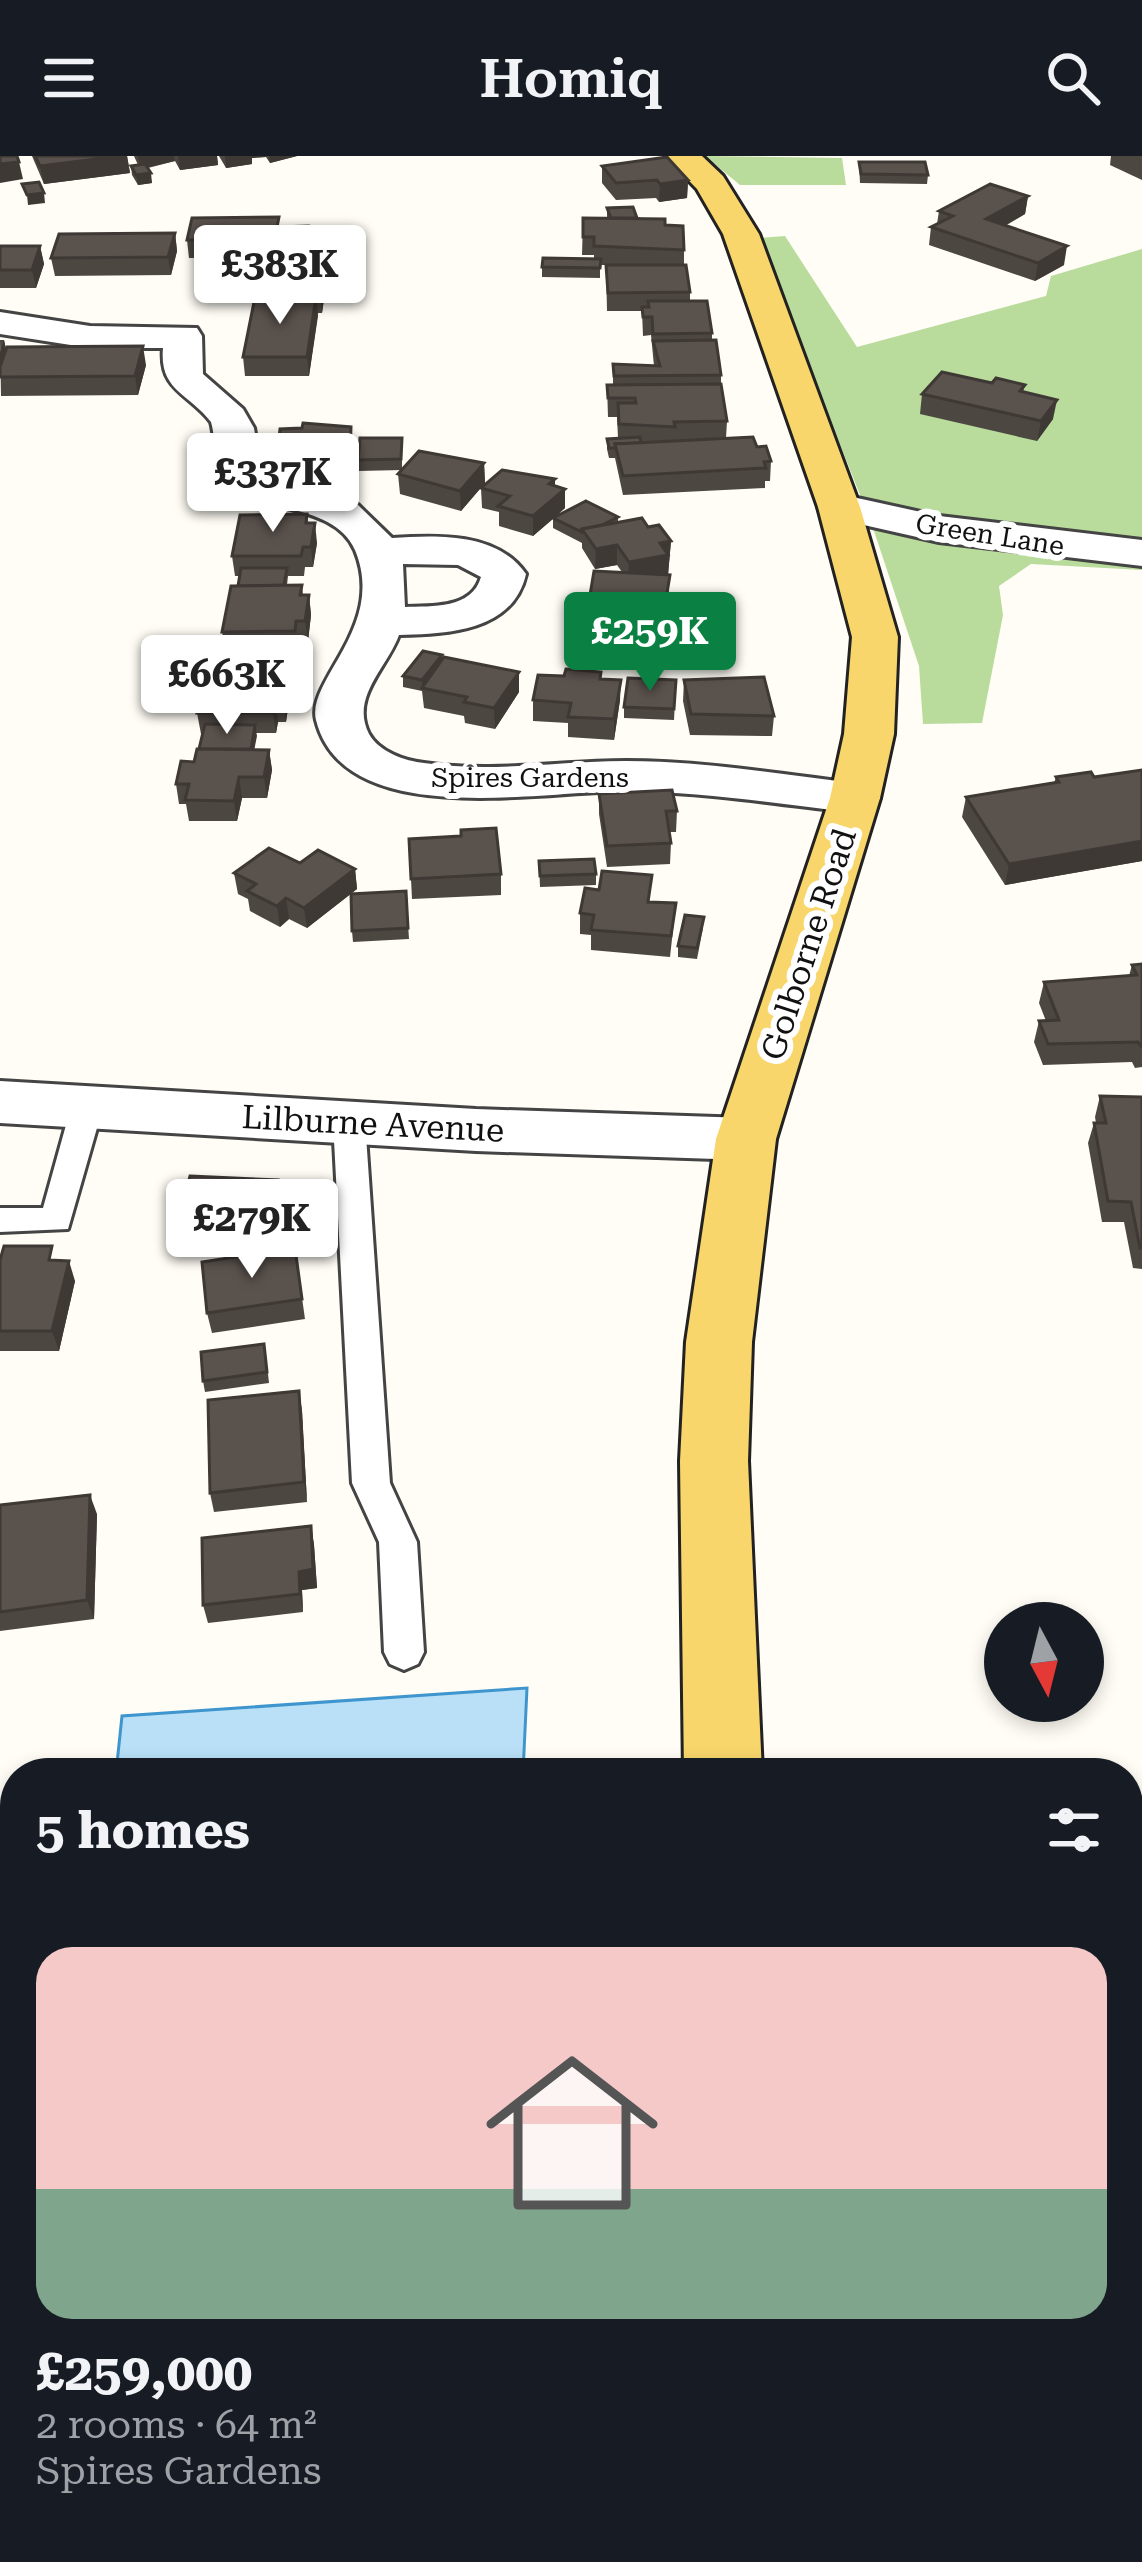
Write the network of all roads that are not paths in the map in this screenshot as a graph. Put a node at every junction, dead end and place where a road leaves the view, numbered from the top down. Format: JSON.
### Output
{"nodes":[{"id":1,"x":682,"y":156,"type":"edge"},
{"id":2,"x":0,"y":323,"type":"edge"},
{"id":3,"x":838,"y":508,"type":"junction"},
{"id":4,"x":380,"y":552,"type":"junction"},
{"id":5,"x":1142,"y":553,"type":"edge"},
{"id":6,"x":379,"y":621,"type":"junction"},
{"id":7,"x":855,"y":798,"type":"junction"},
{"id":8,"x":0,"y":1102,"type":"edge"},
{"id":9,"x":87,"y":1107,"type":"junction"},
{"id":10,"x":349,"y":1121,"type":"junction"},
{"id":11,"x":746,"y":1139,"type":"junction"},
{"id":12,"x":0,"y":1220,"type":"edge"},
{"id":13,"x":404,"y":1652,"type":"dead end"},
{"id":14,"x":723,"y":1758,"type":"edge"}],
"edges":[{"from":1,"to":3,"type":"main road","name":"Golborne Road"},
{"from":2,"to":4,"type":"street"},
{"from":3,"to":5,"type":"street","name":"Green Lane"},
{"from":3,"to":7,"type":"main road","name":"Golborne Road"},
{"from":4,"to":6,"type":"street","name":"Spires Gardens"},
{"from":4,"to":6,"type":"street"},
{"from":6,"to":7,"type":"street","name":"Spires Gardens"},
{"from":7,"to":11,"type":"main road","name":"Golborne Road"},
{"from":8,"to":9,"type":"street","name":"Lilburne Avenue"},
{"from":9,"to":10,"type":"street","name":"Lilburne Avenue"},
{"from":9,"to":12,"type":"lane"},
{"from":10,"to":11,"type":"street","name":"Lilburne Avenue"},
{"from":10,"to":13,"type":"lane"},
{"from":11,"to":14,"type":"main road","name":"Golborne Road"}]}
